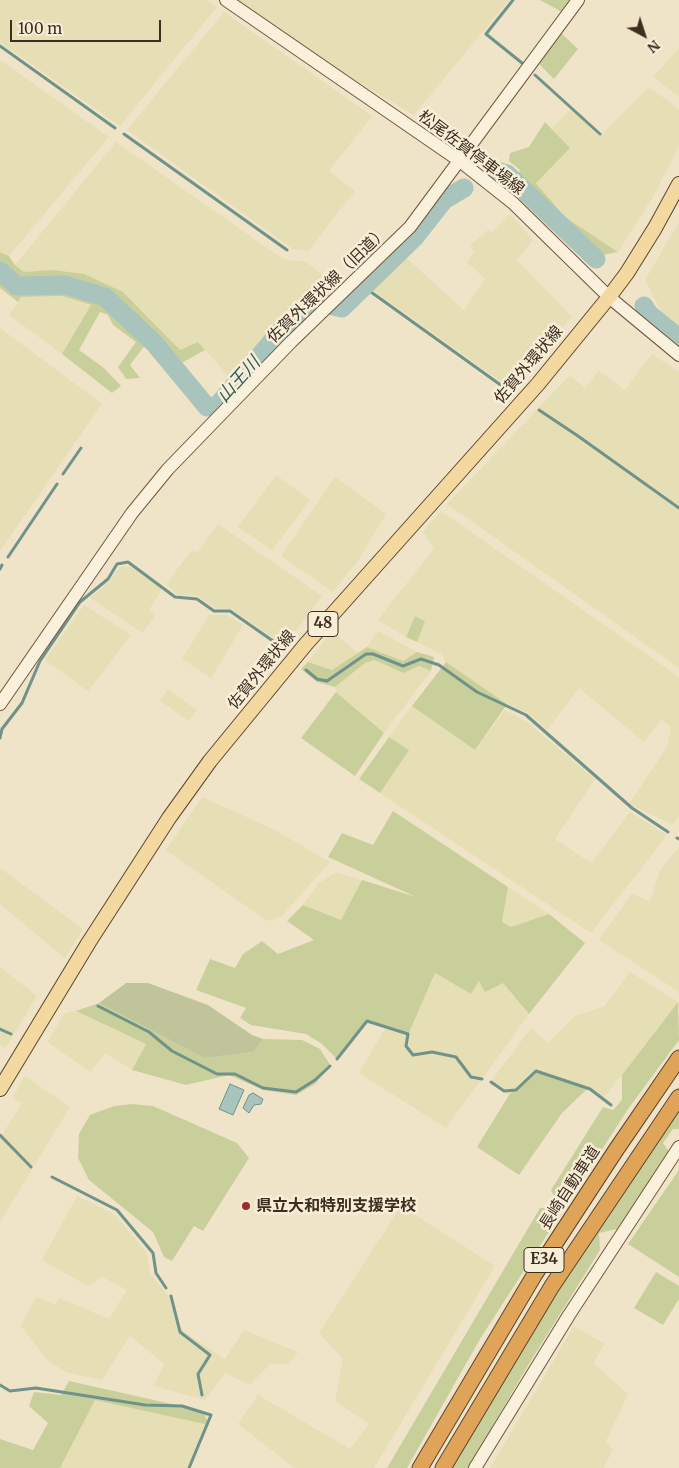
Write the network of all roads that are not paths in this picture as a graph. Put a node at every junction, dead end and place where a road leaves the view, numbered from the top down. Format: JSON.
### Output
{"nodes":[{"id":1,"x":226,"y":0,"type":"edge"},
{"id":2,"x":578,"y":0,"type":"edge"},
{"id":3,"x":460,"y":161,"type":"junction"},
{"id":4,"x":679,"y":184,"type":"edge"},
{"id":5,"x":609,"y":297,"type":"junction"},
{"id":6,"x":679,"y":354,"type":"edge"},
{"id":7,"x":0,"y":704,"type":"edge"},
{"id":8,"x":679,"y":1058,"type":"edge"},
{"id":9,"x":0,"y":1089,"type":"edge"},
{"id":10,"x":679,"y":1098,"type":"edge"},
{"id":11,"x":679,"y":1147,"type":"edge"},
{"id":12,"x":420,"y":1468,"type":"edge"},
{"id":13,"x":443,"y":1468,"type":"edge"},
{"id":14,"x":475,"y":1468,"type":"edge"}],
"edges":[{"from":1,"to":3,"type":"street","name":"松尾佐賀停車場線"},
{"from":2,"to":3,"type":"street","name":"佐賀外環状線（旧道）"},
{"from":3,"to":5,"type":"street","name":"松尾佐賀停車場線"},
{"from":3,"to":7,"type":"street","name":"佐賀外環状線（旧道）"},
{"from":4,"to":5,"type":"main road","name":"佐賀外環状線","number":"48"},
{"from":5,"to":6,"type":"street","name":"松尾佐賀停車場線"},
{"from":5,"to":9,"type":"main road","name":"佐賀外環状線","number":"48"},
{"from":8,"to":12,"type":"highway","name":"長崎自動車道","number":"E34"},
{"from":10,"to":13,"type":"highway","number":"E34"},
{"from":11,"to":14,"type":"street"}]}
